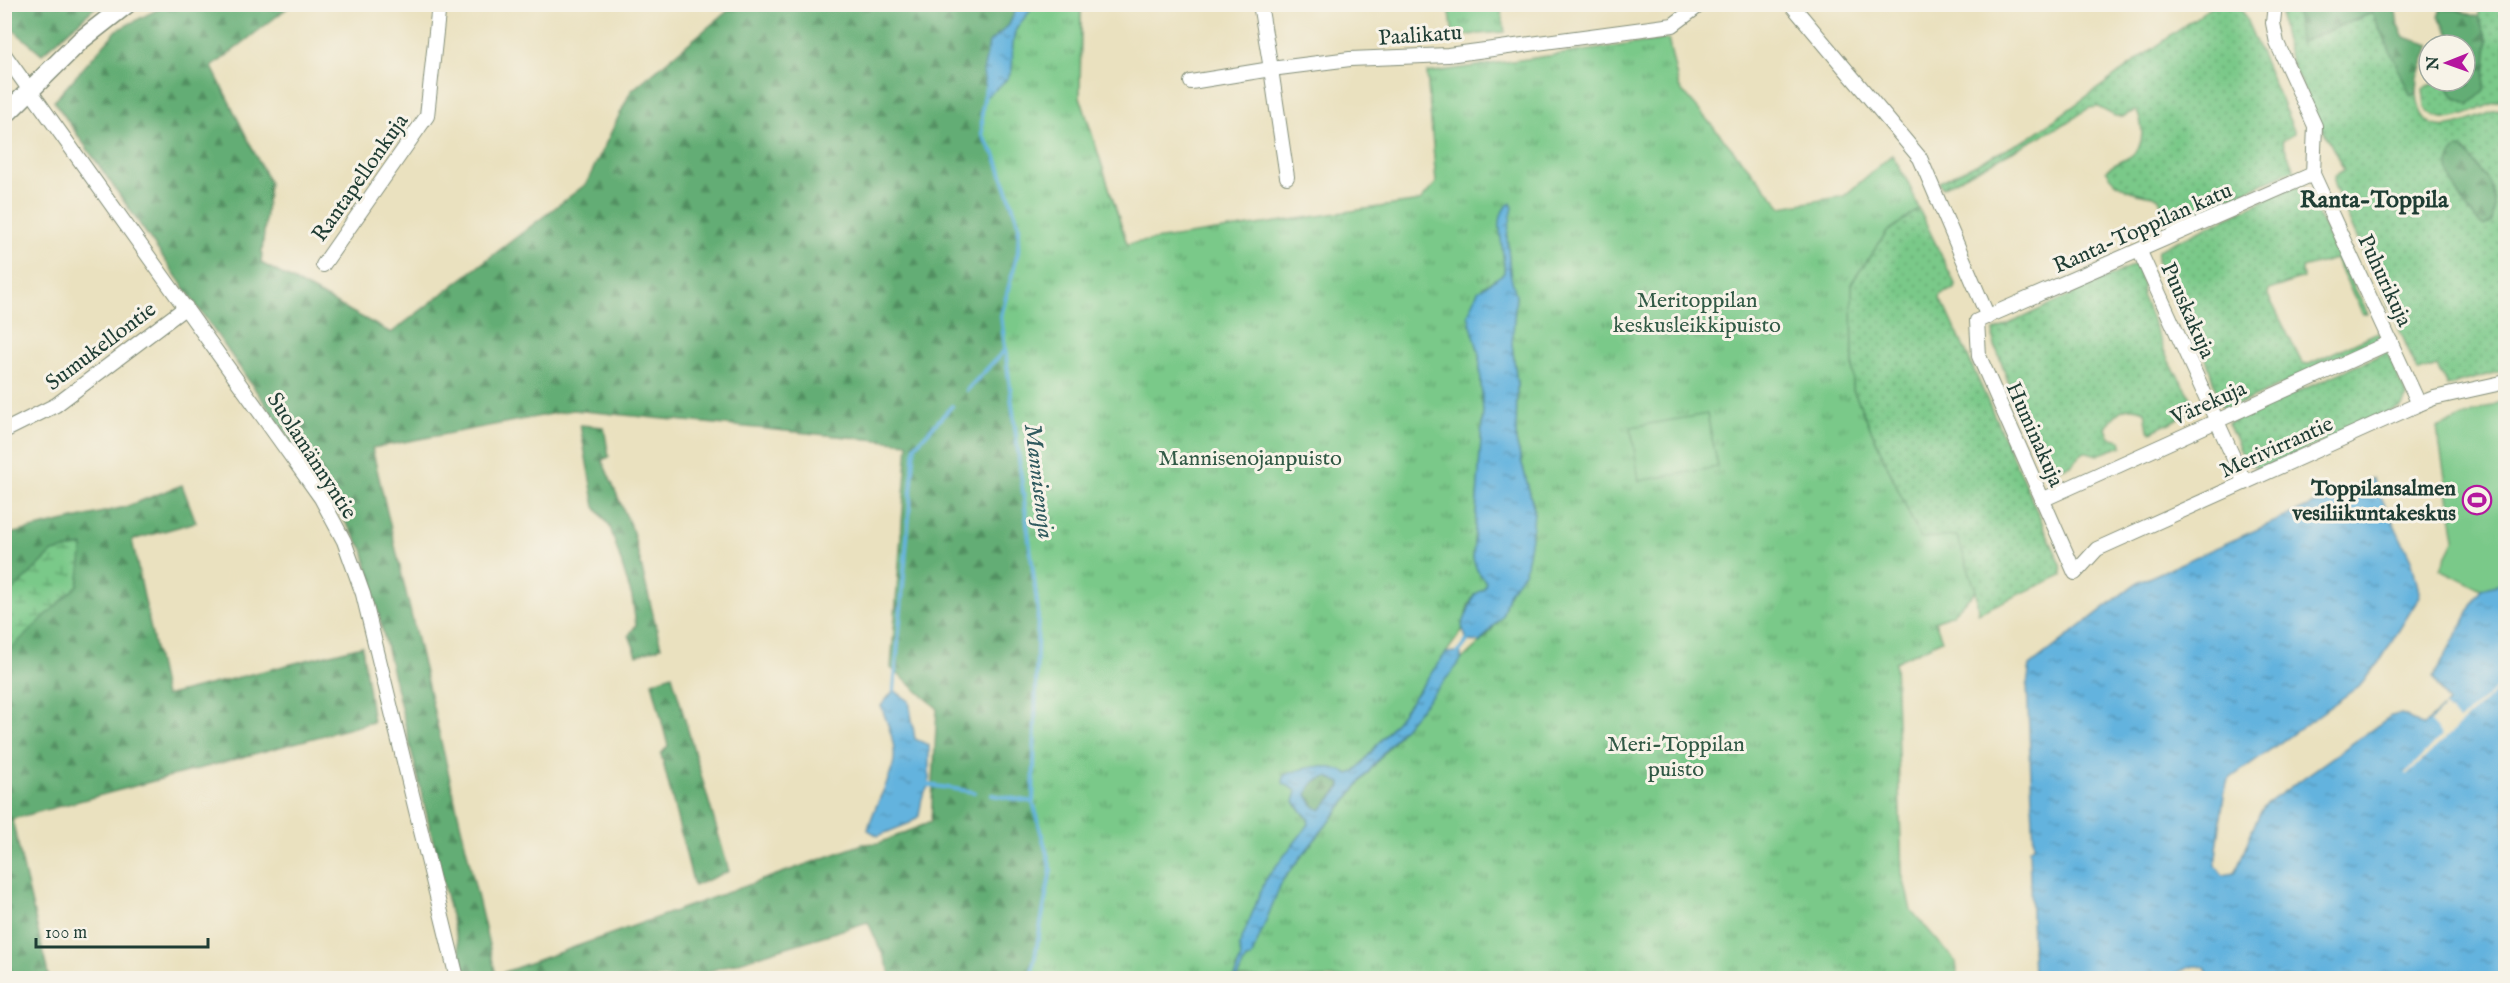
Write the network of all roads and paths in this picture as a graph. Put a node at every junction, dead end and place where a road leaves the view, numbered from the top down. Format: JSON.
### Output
{"nodes":[{"id":1,"x":128,"y":4,"type":"edge"},
{"id":2,"x":439,"y":4,"type":"edge"},
{"id":3,"x":1260,"y":4,"type":"edge"},
{"id":4,"x":1701,"y":4,"type":"edge"},
{"id":5,"x":1791,"y":4,"type":"edge"},
{"id":6,"x":2275,"y":4,"type":"edge"},
{"id":7,"x":4,"y":54,"type":"edge"},
{"id":8,"x":1271,"y":69,"type":"junction"},
{"id":9,"x":1191,"y":82,"type":"dead end"},
{"id":10,"x":29,"y":90,"type":"junction"},
{"id":11,"x":4,"y":116,"type":"edge"},
{"id":12,"x":2313,"y":174,"type":"junction"},
{"id":13,"x":1287,"y":177,"type":"dead end"},
{"id":14,"x":2140,"y":252,"type":"junction"},
{"id":15,"x":323,"y":265,"type":"dead end"},
{"id":16,"x":186,"y":307,"type":"junction"},
{"id":17,"x":1988,"y":316,"type":"junction"},
{"id":18,"x":2391,"y":342,"type":"junction"},
{"id":19,"x":2505,"y":382,"type":"edge"},
{"id":20,"x":2420,"y":404,"type":"junction"},
{"id":21,"x":2217,"y":421,"type":"junction"},
{"id":22,"x":4,"y":431,"type":"edge"},
{"id":23,"x":2245,"y":483,"type":"junction"},
{"id":24,"x":2042,"y":500,"type":"junction"},
{"id":25,"x":2074,"y":573,"type":"joint"},
{"id":26,"x":457,"y":978,"type":"edge"}],
"edges":[{"from":1,"to":10,"type":"main road"},
{"from":2,"to":15,"type":"street","name":"Rantapellonkuja"},
{"from":3,"to":8,"type":"street"},
{"from":4,"to":8,"type":"street","name":"Paalikatu"},
{"from":5,"to":17,"type":"street"},
{"from":6,"to":12,"type":"street"},
{"from":7,"to":10,"type":"street","name":"Suolamännyntie"},
{"from":8,"to":9,"type":"street","name":"Paalikatu"},
{"from":8,"to":13,"type":"street"},
{"from":10,"to":11,"type":"main road"},
{"from":10,"to":16,"type":"street","name":"Suolamännyntie"},
{"from":12,"to":14,"type":"street","name":"Ranta-Toppilan katu"},
{"from":12,"to":18,"type":"street","name":"Puhurikuja"},
{"from":14,"to":17,"type":"street","name":"Ranta-Toppilan katu"},
{"from":14,"to":21,"type":"street","name":"Puuskakuja"},
{"from":16,"to":22,"type":"street","name":"Sumukellontie"},
{"from":16,"to":26,"type":"street","name":"Suolamännyntie"},
{"from":17,"to":24,"type":"street","name":"Huminakuja"},
{"from":18,"to":20,"type":"street","name":"Puhurikuja"},
{"from":18,"to":21,"type":"street","name":"Värekuja"},
{"from":19,"to":20,"type":"street","name":"Merivirrantie"},
{"from":20,"to":23,"type":"street","name":"Merivirrantie"},
{"from":21,"to":23,"type":"street","name":"Puuskakuja"},
{"from":21,"to":24,"type":"street","name":"Värekuja"},
{"from":23,"to":25,"type":"street","name":"Merivirrantie"},
{"from":24,"to":25,"type":"street","name":"Huminakuja"}]}
